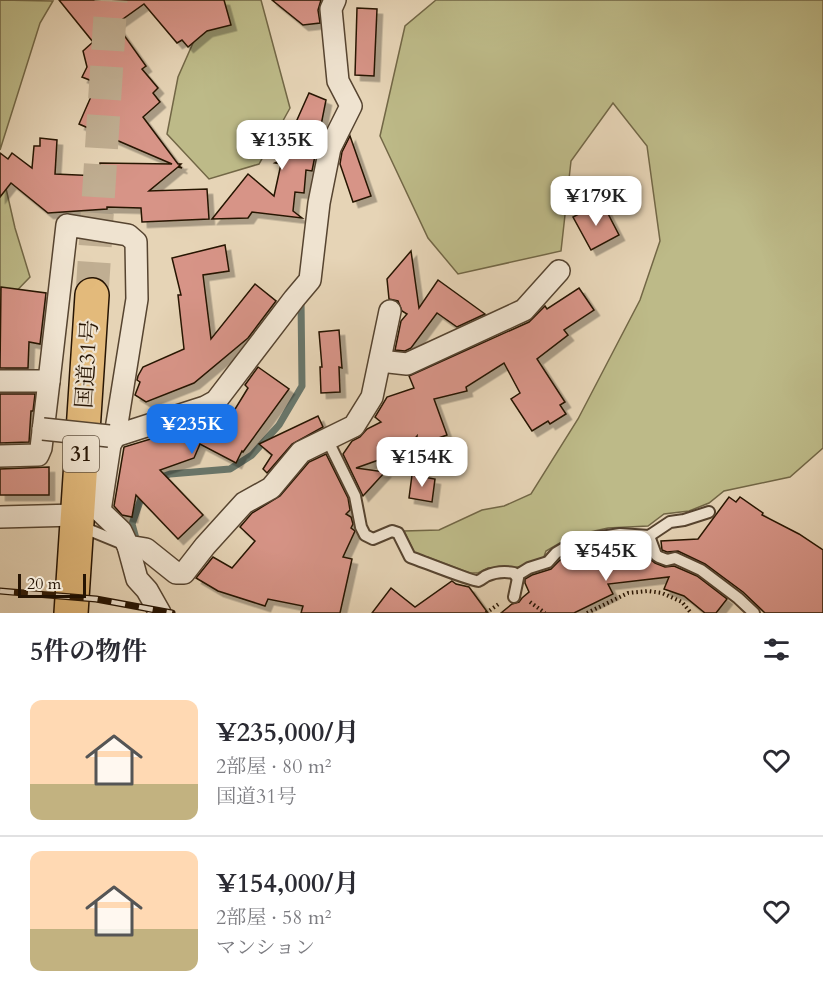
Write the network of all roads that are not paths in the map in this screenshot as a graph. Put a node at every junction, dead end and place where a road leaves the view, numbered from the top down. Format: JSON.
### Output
{"nodes":[{"id":1,"x":334,"y":1,"type":"edge"},
{"id":2,"x":559,"y":271,"type":"dead end"},
{"id":3,"x":92,"y":295,"type":"tunnel mouth"},
{"id":4,"x":390,"y":311,"type":"dead end"},
{"id":5,"x":380,"y":361,"type":"junction"},
{"id":6,"x":0,"y":381,"type":"edge"},
{"id":7,"x":49,"y":381,"type":"junction"},
{"id":8,"x":43,"y":429,"type":"junction"},
{"id":9,"x":112,"y":436,"type":"junction"},
{"id":10,"x":327,"y":439,"type":"junction"},
{"id":11,"x":0,"y":456,"type":"edge"},
{"id":12,"x":710,"y":513,"type":"dead end"},
{"id":13,"x":0,"y":517,"type":"edge"},
{"id":14,"x":76,"y":520,"type":"junction"},
{"id":15,"x":649,"y":536,"type":"junction"},
{"id":16,"x":135,"y":547,"type":"junction"},
{"id":17,"x":516,"y":576,"type":"junction"},
{"id":18,"x":514,"y":597,"type":"dead end"},
{"id":19,"x":71,"y":613,"type":"edge"},
{"id":20,"x":160,"y":613,"type":"edge"},
{"id":21,"x":754,"y":613,"type":"edge"}],
"edges":[{"from":1,"to":9,"type":"street"},
{"from":2,"to":5,"type":"street"},
{"from":3,"to":14,"type":"highway","name":"国道31号","number":"31"},
{"from":4,"to":5,"type":"street"},
{"from":5,"to":10,"type":"street"},
{"from":6,"to":7,"type":"street"},
{"from":7,"to":8,"type":"street"},
{"from":7,"to":9,"type":"street"},
{"from":8,"to":9,"type":"street","bridge":true},
{"from":8,"to":11,"type":"street"},
{"from":9,"to":16,"type":"street"},
{"from":10,"to":16,"type":"street"},
{"from":10,"to":17,"type":"lane"},
{"from":12,"to":15,"type":"lane"},
{"from":13,"to":14,"type":"street"},
{"from":14,"to":16,"type":"lane"},
{"from":14,"to":19,"type":"highway","name":"国道31号","number":"31"},
{"from":15,"to":17,"type":"lane"},
{"from":15,"to":21,"type":"lane"},
{"from":16,"to":20,"type":"street"},
{"from":17,"to":18,"type":"lane"}]}
